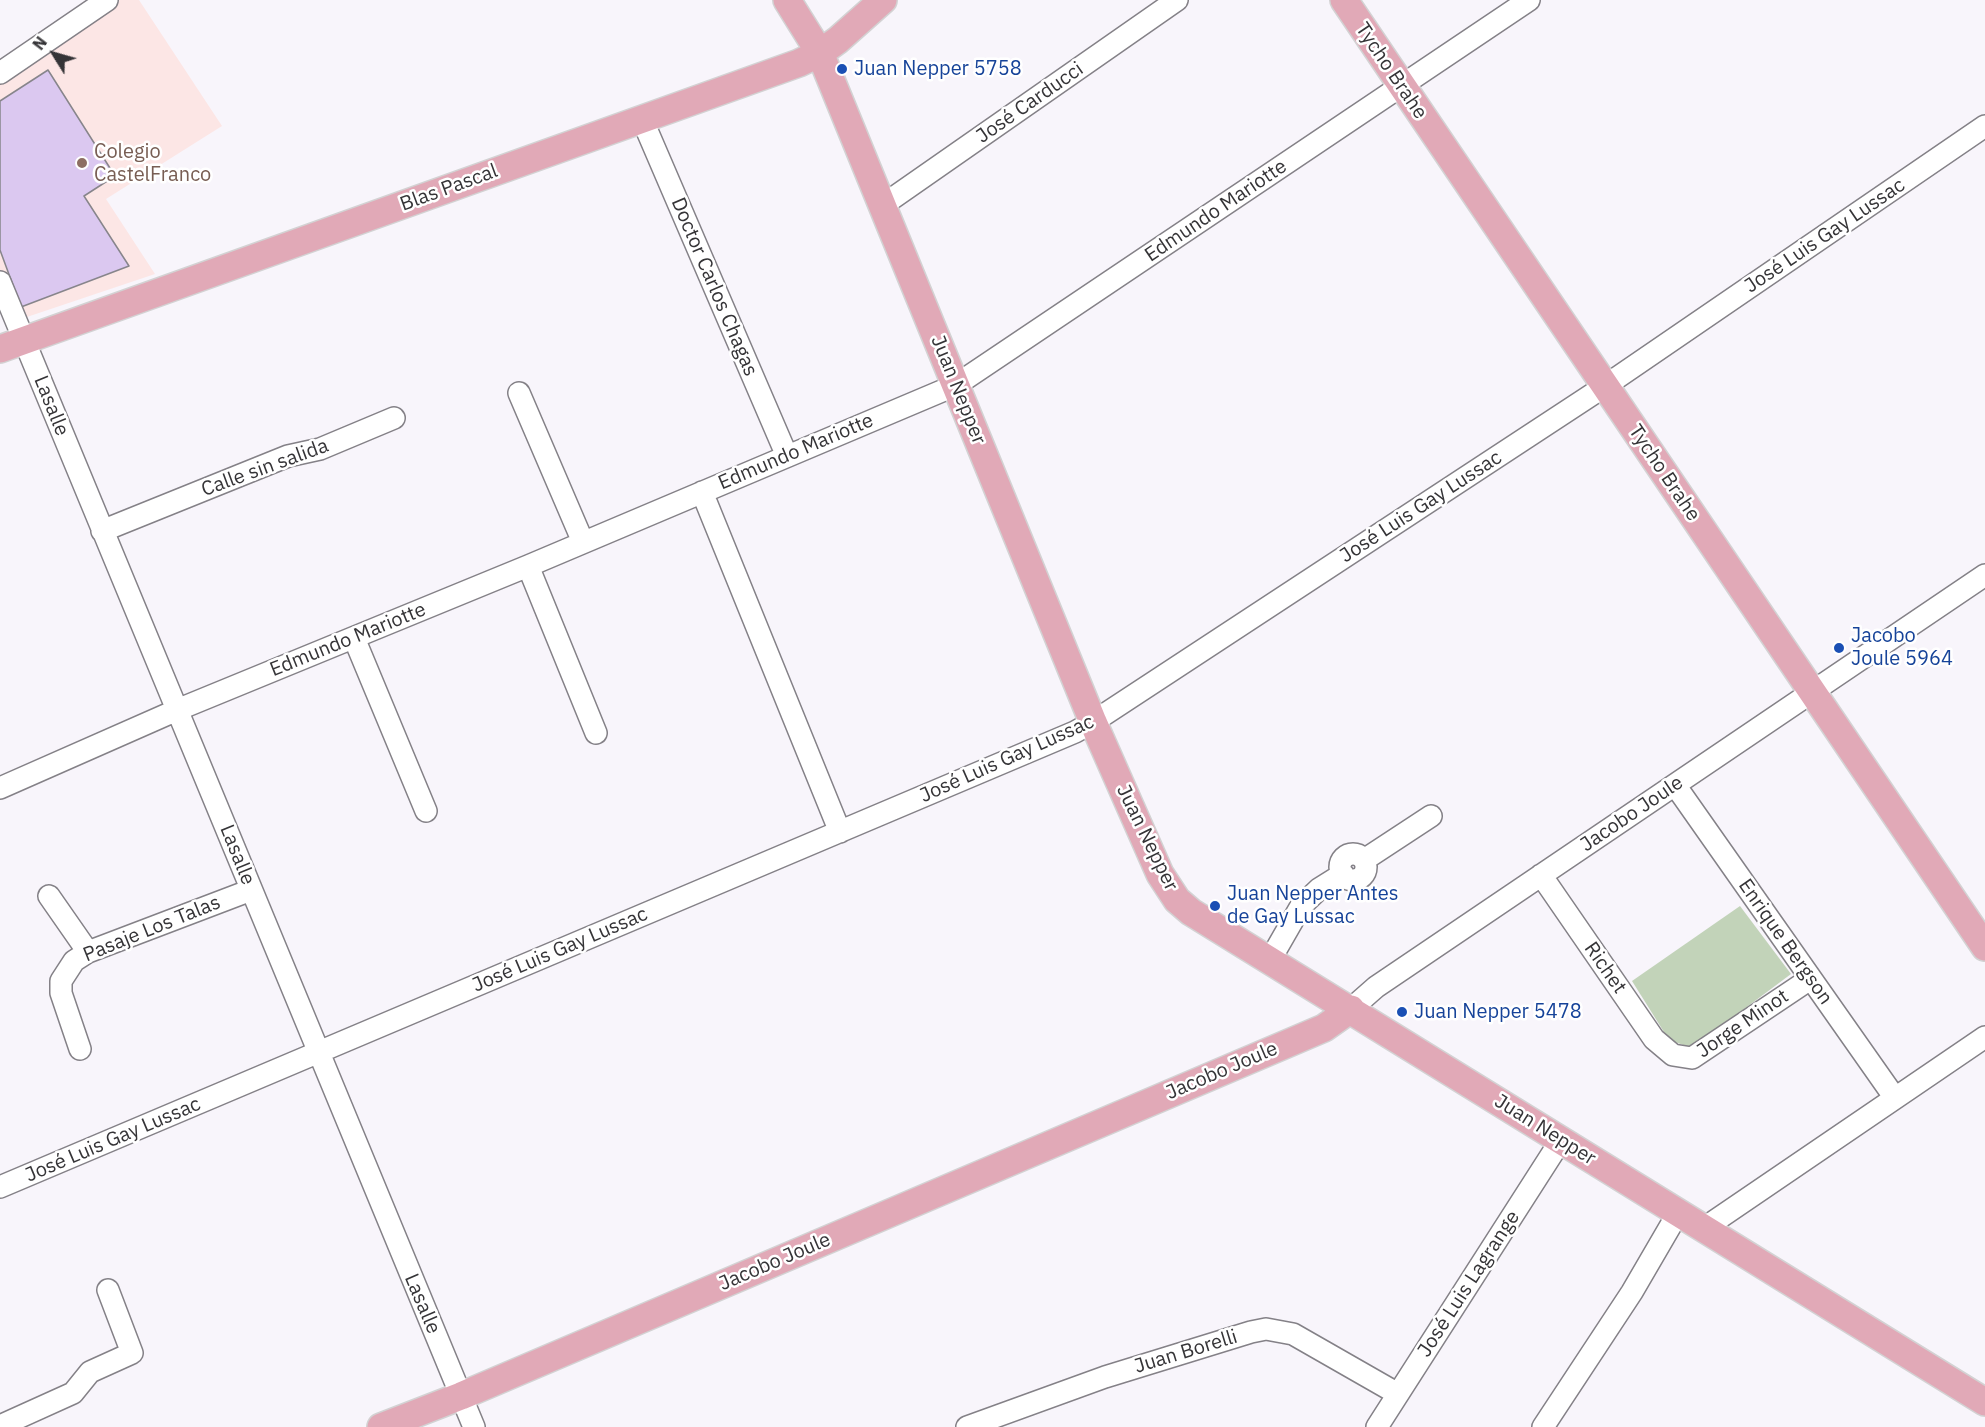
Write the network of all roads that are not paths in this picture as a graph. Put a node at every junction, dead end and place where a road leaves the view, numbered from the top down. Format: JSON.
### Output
{"nodes":[{"id":1,"x":107,"y":0,"type":"edge"},
{"id":2,"x":787,"y":0,"type":"edge"},
{"id":3,"x":883,"y":0,"type":"edge"},
{"id":4,"x":1177,"y":0,"type":"edge"},
{"id":5,"x":1344,"y":0,"type":"edge"},
{"id":6,"x":1529,"y":0,"type":"edge"},
{"id":7,"x":820,"y":53,"type":"junction"},
{"id":8,"x":0,"y":73,"type":"edge"},
{"id":9,"x":1401,"y":87,"type":"junction"},
{"id":10,"x":642,"y":119,"type":"junction"},
{"id":11,"x":1985,"y":126,"type":"edge"},
{"id":12,"x":883,"y":205,"type":"junction"},
{"id":13,"x":0,"y":282,"type":"edge"},
{"id":14,"x":12,"y":344,"type":"edge"},
{"id":15,"x":956,"y":385,"type":"junction"},
{"id":16,"x":1605,"y":386,"type":"junction"},
{"id":17,"x":519,"y":393,"type":"dead end"},
{"id":18,"x":394,"y":418,"type":"dead end"},
{"id":19,"x":786,"y":456,"type":"junction"},
{"id":20,"x":702,"y":492,"type":"junction"},
{"id":21,"x":102,"y":531,"type":"junction"},
{"id":22,"x":583,"y":542,"type":"junction"},
{"id":23,"x":528,"y":566,"type":"junction"},
{"id":24,"x":1985,"y":575,"type":"edge"},
{"id":25,"x":354,"y":638,"type":"junction"},
{"id":26,"x":1813,"y":692,"type":"junction"},
{"id":27,"x":177,"y":710,"type":"junction"},
{"id":28,"x":1093,"y":722,"type":"junction"},
{"id":29,"x":596,"y":733,"type":"dead end"},
{"id":30,"x":1675,"y":785,"type":"junction"},
{"id":31,"x":0,"y":788,"type":"edge"},
{"id":32,"x":426,"y":811,"type":"dead end"},
{"id":33,"x":1431,"y":816,"type":"dead end"},
{"id":34,"x":840,"y":832,"type":"junction"},
{"id":35,"x":1541,"y":875,"type":"junction"},
{"id":36,"x":251,"y":890,"type":"junction"},
{"id":37,"x":49,"y":896,"type":"dead end"},
{"id":38,"x":1985,"y":947,"type":"edge"},
{"id":39,"x":88,"y":952,"type":"junction"},
{"id":40,"x":1270,"y":960,"type":"junction"},
{"id":41,"x":1810,"y":979,"type":"junction"},
{"id":42,"x":1351,"y":1009,"type":"junction"},
{"id":43,"x":1985,"y":1037,"type":"edge"},
{"id":44,"x":80,"y":1049,"type":"dead end"},
{"id":45,"x":317,"y":1053,"type":"junction"},
{"id":46,"x":1673,"y":1055,"type":"joint"},
{"id":47,"x":1895,"y":1098,"type":"junction"},
{"id":48,"x":1561,"y":1140,"type":"junction"},
{"id":49,"x":0,"y":1187,"type":"edge"},
{"id":50,"x":1678,"y":1213,"type":"junction"},
{"id":51,"x":1703,"y":1229,"type":"junction"},
{"id":52,"x":108,"y":1290,"type":"dead end"},
{"id":53,"x":1398,"y":1394,"type":"junction"},
{"id":54,"x":460,"y":1395,"type":"junction"},
{"id":55,"x":1984,"y":1401,"type":"edge"},
{"id":56,"x":0,"y":1426,"type":"edge"},
{"id":57,"x":381,"y":1427,"type":"edge"},
{"id":58,"x":474,"y":1427,"type":"edge"},
{"id":59,"x":967,"y":1427,"type":"edge"},
{"id":60,"x":1377,"y":1427,"type":"edge"},
{"id":61,"x":1544,"y":1427,"type":"edge"}],
"edges":[{"from":1,"to":8,"type":"street"},
{"from":2,"to":7,"type":"main road","name":"Juan Nepper"},
{"from":3,"to":7,"type":"main road","name":"Blas Pascal"},
{"from":4,"to":12,"type":"street","name":"José Carducci"},
{"from":5,"to":9,"type":"main road","name":"Tycho Brahe"},
{"from":6,"to":9,"type":"street","name":"Edmundo Mariotte"},
{"from":7,"to":10,"type":"main road","name":"Blas Pascal"},
{"from":7,"to":12,"type":"main road","name":"Juan Nepper"},
{"from":9,"to":15,"type":"street","name":"Edmundo Mariotte"},
{"from":9,"to":16,"type":"main road","name":"Tycho Brahe"},
{"from":10,"to":14,"type":"main road","name":"Blas Pascal"},
{"from":10,"to":19,"type":"street","name":"Doctor Carlos Chagas"},
{"from":11,"to":16,"type":"street","name":"José Luis Gay Lussac"},
{"from":12,"to":15,"type":"main road","name":"Juan Nepper"},
{"from":13,"to":14,"type":"street","name":"Lasalle"},
{"from":14,"to":21,"type":"street","name":"Lasalle"},
{"from":15,"to":19,"type":"street","name":"Edmundo Mariotte"},
{"from":15,"to":28,"type":"main road","name":"Juan Nepper"},
{"from":16,"to":26,"type":"main road","name":"Tycho Brahe"},
{"from":16,"to":28,"type":"street","name":"José Luis Gay Lussac"},
{"from":17,"to":22,"type":"street"},
{"from":18,"to":21,"type":"street","name":"Calle sin salida"},
{"from":19,"to":20,"type":"street","name":"Edmundo Mariotte"},
{"from":20,"to":22,"type":"street","name":"Edmundo Mariotte"},
{"from":20,"to":34,"type":"street"},
{"from":21,"to":27,"type":"street","name":"Lasalle"},
{"from":22,"to":23,"type":"street","name":"Edmundo Mariotte"},
{"from":23,"to":25,"type":"street","name":"Edmundo Mariotte"},
{"from":23,"to":29,"type":"street"},
{"from":24,"to":26,"type":"street","name":"Jacobo Joule"},
{"from":25,"to":27,"type":"street","name":"Edmundo Mariotte"},
{"from":25,"to":32,"type":"street"},
{"from":26,"to":30,"type":"street","name":"Jacobo Joule"},
{"from":26,"to":38,"type":"main road","name":"Tycho Brahe"},
{"from":27,"to":31,"type":"street","name":"Edmundo Mariotte"},
{"from":27,"to":36,"type":"street","name":"Lasalle"},
{"from":28,"to":34,"type":"street","name":"José Luis Gay Lussac"},
{"from":28,"to":40,"type":"main road","name":"Juan Nepper"},
{"from":30,"to":35,"type":"street","name":"Jacobo Joule"},
{"from":30,"to":41,"type":"street","name":"Enrique Bergson"},
{"from":33,"to":40,"type":"street"},
{"from":34,"to":45,"type":"street","name":"José Luis Gay Lussac"},
{"from":35,"to":42,"type":"street","name":"Jacobo Joule"},
{"from":35,"to":46,"type":"street","name":"Richet"},
{"from":36,"to":39,"type":"street","name":"Pasaje Los Talas"},
{"from":36,"to":45,"type":"street","name":"Lasalle"},
{"from":37,"to":39,"type":"street"},
{"from":39,"to":44,"type":"street","name":"Pasaje Los Talas"},
{"from":40,"to":42,"type":"main road","name":"Juan Nepper"},
{"from":41,"to":46,"type":"street","name":"Jorge Minot"},
{"from":41,"to":47,"type":"street","name":"Enrique Bergson"},
{"from":42,"to":48,"type":"main road","name":"Juan Nepper"},
{"from":42,"to":54,"type":"main road","name":"Jacobo Joule"},
{"from":43,"to":47,"type":"street"},
{"from":45,"to":49,"type":"street","name":"José Luis Gay Lussac"},
{"from":45,"to":54,"type":"street","name":"Lasalle"},
{"from":47,"to":51,"type":"street"},
{"from":48,"to":50,"type":"main road","name":"Juan Nepper"},
{"from":48,"to":53,"type":"street","name":"José Luis Lagrange"},
{"from":50,"to":51,"type":"main road","name":"Juan Nepper"},
{"from":50,"to":61,"type":"street"},
{"from":51,"to":55,"type":"main road","name":"Juan Nepper"},
{"from":52,"to":56,"type":"street"},
{"from":53,"to":59,"type":"street","name":"Juan Borelli"},
{"from":53,"to":60,"type":"street","name":"José Luis Lagrange"},
{"from":54,"to":57,"type":"main road","name":"Jacobo Joule"},
{"from":54,"to":58,"type":"street","name":"Lasalle"}]}
